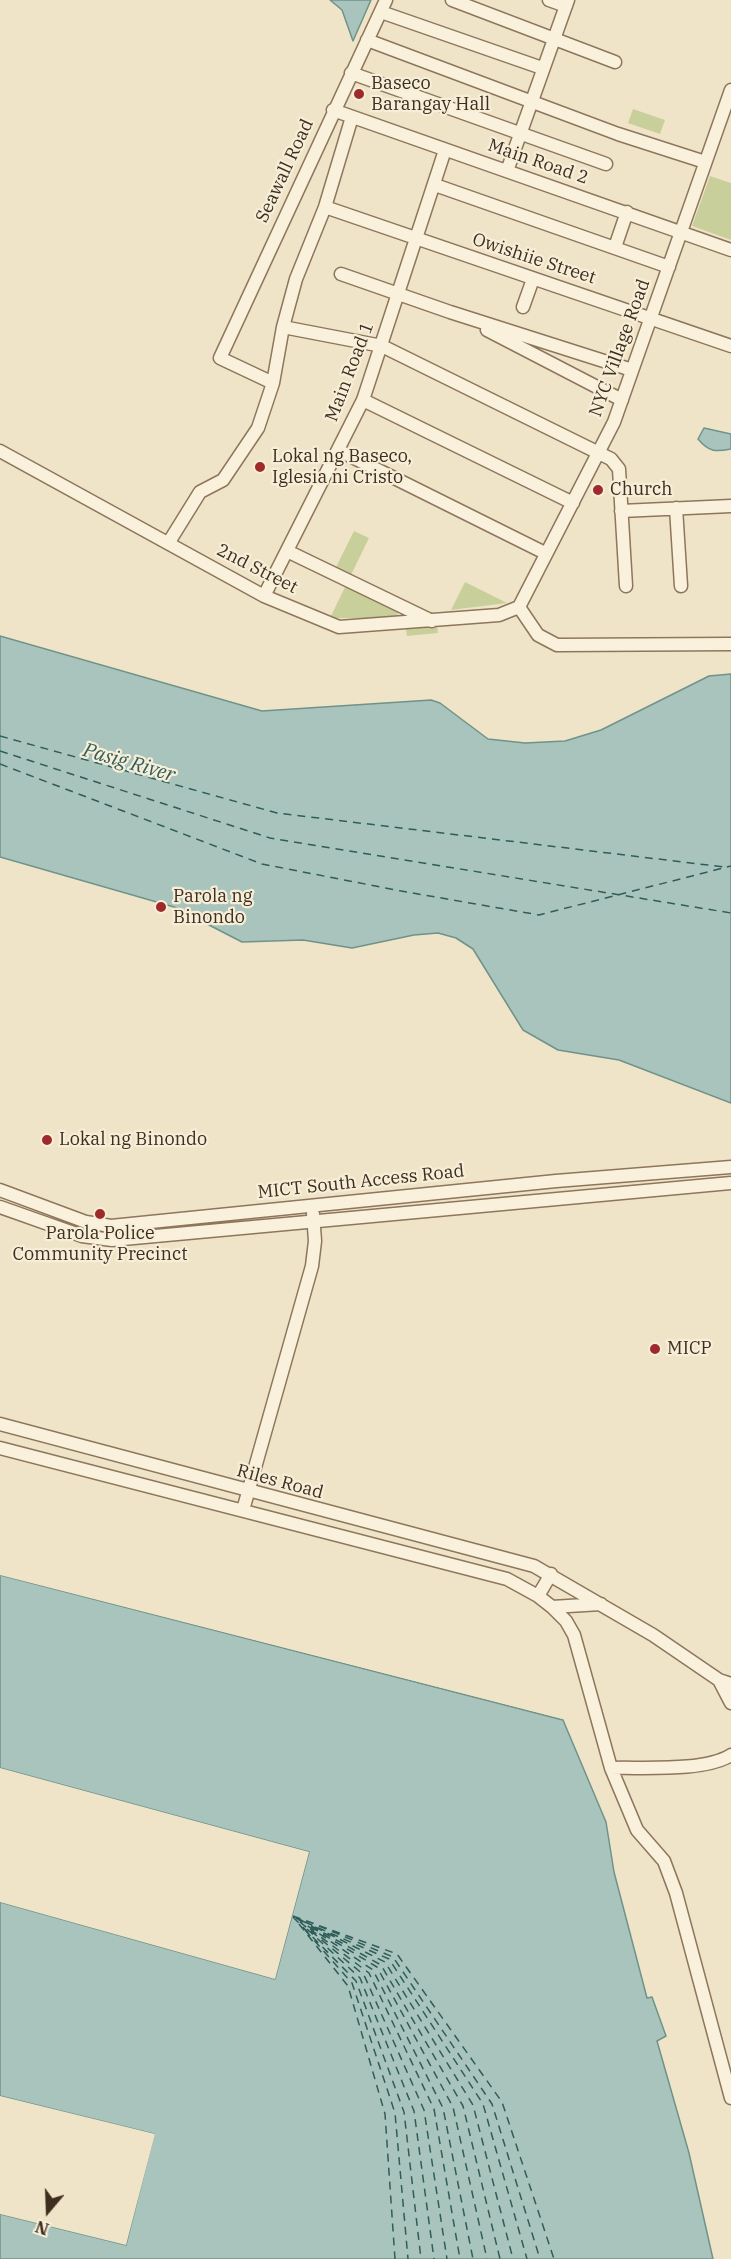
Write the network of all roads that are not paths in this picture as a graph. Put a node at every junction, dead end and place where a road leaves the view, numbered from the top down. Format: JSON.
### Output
{"nodes":[{"id":1,"x":452,"y":0,"type":"edge"},
{"id":2,"x":549,"y":0,"type":"edge"},
{"id":3,"x":567,"y":3,"type":"edge"},
{"id":4,"x":383,"y":6,"type":"edge"},
{"id":5,"x":553,"y":37,"type":"junction"},
{"id":6,"x":367,"y":40,"type":"junction"},
{"id":7,"x":615,"y":62,"type":"dead end"},
{"id":8,"x":542,"y":68,"type":"junction"},
{"id":9,"x":351,"y":73,"type":"junction"},
{"id":10,"x":731,"y":90,"type":"edge"},
{"id":11,"x":532,"y":102,"type":"junction"},
{"id":12,"x":333,"y":110,"type":"junction"},
{"id":13,"x":352,"y":117,"type":"junction"},
{"id":14,"x":521,"y":132,"type":"junction"},
{"id":15,"x":445,"y":150,"type":"junction"},
{"id":16,"x":705,"y":162,"type":"junction"},
{"id":17,"x":606,"y":164,"type":"dead end"},
{"id":18,"x":507,"y":171,"type":"junction"},
{"id":19,"x":435,"y":185,"type":"junction"},
{"id":20,"x":325,"y":207,"type":"junction"},
{"id":21,"x":627,"y":212,"type":"junction"},
{"id":22,"x":682,"y":231,"type":"junction"},
{"id":23,"x":416,"y":239,"type":"junction"},
{"id":24,"x":615,"y":247,"type":"junction"},
{"id":25,"x":731,"y":250,"type":"edge"},
{"id":26,"x":669,"y":267,"type":"junction"},
{"id":27,"x":341,"y":274,"type":"dead end"},
{"id":28,"x":533,"y":279,"type":"junction"},
{"id":29,"x":399,"y":293,"type":"junction"},
{"id":30,"x":523,"y":307,"type":"dead end"},
{"id":31,"x":450,"y":312,"type":"junction"},
{"id":32,"x":651,"y":317,"type":"junction"},
{"id":33,"x":283,"y":327,"type":"junction"},
{"id":34,"x":382,"y":346,"type":"junction"},
{"id":35,"x":731,"y":346,"type":"edge"},
{"id":36,"x":632,"y":370,"type":"junction"},
{"id":37,"x":273,"y":383,"type":"junction"},
{"id":38,"x":363,"y":400,"type":"junction"},
{"id":39,"x":622,"y":400,"type":"junction"},
{"id":40,"x":338,"y":450,"type":"junction"},
{"id":41,"x":0,"y":451,"type":"edge"},
{"id":42,"x":598,"y":453,"type":"junction"},
{"id":43,"x":573,"y":502,"type":"junction"},
{"id":44,"x":731,"y":507,"type":"edge"},
{"id":45,"x":676,"y":508,"type":"junction"},
{"id":46,"x":621,"y":510,"type":"junction"},
{"id":47,"x":169,"y":542,"type":"junction"},
{"id":48,"x":287,"y":551,"type":"junction"},
{"id":49,"x":545,"y":553,"type":"junction"},
{"id":50,"x":626,"y":586,"type":"dead end"},
{"id":51,"x":681,"y":586,"type":"dead end"},
{"id":52,"x":264,"y":596,"type":"junction"},
{"id":53,"x":519,"y":607,"type":"junction"},
{"id":54,"x":432,"y":621,"type":"junction"},
{"id":55,"x":731,"y":644,"type":"edge"},
{"id":56,"x":731,"y":1167,"type":"edge"},
{"id":57,"x":644,"y":1174,"type":"junction"},
{"id":58,"x":731,"y":1183,"type":"edge"},
{"id":59,"x":0,"y":1190,"type":"edge"},
{"id":60,"x":646,"y":1190,"type":"junction"},
{"id":61,"x":447,"y":1191,"type":"junction"},
{"id":62,"x":312,"y":1204,"type":"junction"},
{"id":63,"x":0,"y":1207,"type":"edge"},
{"id":64,"x":450,"y":1208,"type":"junction"},
{"id":65,"x":314,"y":1221,"type":"junction"},
{"id":66,"x":0,"y":1425,"type":"edge"},
{"id":67,"x":0,"y":1448,"type":"edge"},
{"id":68,"x":248,"y":1492,"type":"junction"},
{"id":69,"x":243,"y":1510,"type":"junction"},
{"id":70,"x":551,"y":1574,"type":"junction"},
{"id":71,"x":538,"y":1596,"type":"junction"},
{"id":72,"x":602,"y":1604,"type":"junction"},
{"id":73,"x":552,"y":1606,"type":"junction"},
{"id":74,"x":725,"y":1682,"type":"edge"},
{"id":75,"x":731,"y":1703,"type":"edge"},
{"id":76,"x":731,"y":1755,"type":"edge"},
{"id":77,"x":611,"y":1768,"type":"junction"},
{"id":78,"x":731,"y":2098,"type":"edge"}],
"edges":[{"from":1,"to":5,"type":"street"},
{"from":2,"to":3,"type":"street"},
{"from":3,"to":5,"type":"street"},
{"from":4,"to":6,"type":"street","name":"Seawall Road"},
{"from":4,"to":8,"type":"street"},
{"from":5,"to":7,"type":"street"},
{"from":5,"to":8,"type":"street"},
{"from":6,"to":9,"type":"street","name":"Seawall Road"},
{"from":6,"to":11,"type":"street"},
{"from":8,"to":11,"type":"street"},
{"from":9,"to":12,"type":"street","name":"Seawall Road"},
{"from":9,"to":14,"type":"street"},
{"from":10,"to":16,"type":"street","name":"NYC Village Road"},
{"from":11,"to":14,"type":"street"},
{"from":11,"to":16,"type":"street"},
{"from":12,"to":13,"type":"street","name":"Main Road 2"},
{"from":12,"to":37,"type":"street","name":"Seawall Road"},
{"from":13,"to":15,"type":"street","name":"Main Road 2"},
{"from":13,"to":20,"type":"street"},
{"from":14,"to":17,"type":"street"},
{"from":14,"to":18,"type":"street"},
{"from":15,"to":18,"type":"street","name":"Main Road 2"},
{"from":15,"to":19,"type":"street","name":"Main Road 1"},
{"from":16,"to":22,"type":"street","name":"NYC Village Road"},
{"from":18,"to":21,"type":"street","name":"Main Road 2"},
{"from":19,"to":23,"type":"street","name":"Main Road 1"},
{"from":19,"to":24,"type":"street"},
{"from":20,"to":23,"type":"street","name":"Owishiie Street"},
{"from":20,"to":33,"type":"street"},
{"from":21,"to":22,"type":"street","name":"Main Road 2"},
{"from":21,"to":24,"type":"street"},
{"from":22,"to":25,"type":"street","name":"Main Road 2"},
{"from":22,"to":26,"type":"street","name":"NYC Village Road"},
{"from":23,"to":28,"type":"street","name":"Owishiie Street"},
{"from":23,"to":29,"type":"street","name":"Main Road 1"},
{"from":24,"to":26,"type":"street"},
{"from":26,"to":32,"type":"street","name":"NYC Village Road"},
{"from":27,"to":29,"type":"street"},
{"from":28,"to":30,"type":"street"},
{"from":28,"to":32,"type":"street","name":"Owishiie Street"},
{"from":29,"to":31,"type":"street"},
{"from":29,"to":34,"type":"street","name":"Main Road 1"},
{"from":31,"to":36,"type":"street"},
{"from":31,"to":39,"type":"street"},
{"from":32,"to":35,"type":"street","name":"Owishiie Street"},
{"from":32,"to":36,"type":"street","name":"NYC Village Road"},
{"from":33,"to":34,"type":"street"},
{"from":33,"to":37,"type":"street"},
{"from":34,"to":38,"type":"street","name":"Main Road 1"},
{"from":34,"to":42,"type":"street"},
{"from":36,"to":39,"type":"street","name":"NYC Village Road"},
{"from":37,"to":47,"type":"street"},
{"from":38,"to":40,"type":"street","name":"Main Road 1"},
{"from":38,"to":43,"type":"street"},
{"from":39,"to":42,"type":"street","name":"NYC Village Road"},
{"from":40,"to":48,"type":"street","name":"Main Road 1"},
{"from":40,"to":49,"type":"street"},
{"from":41,"to":47,"type":"street","name":"2nd Street"},
{"from":42,"to":43,"type":"street","name":"NYC Village Road"},
{"from":42,"to":46,"type":"street"},
{"from":43,"to":49,"type":"street","name":"NYC Village Road"},
{"from":44,"to":45,"type":"street"},
{"from":45,"to":46,"type":"street"},
{"from":45,"to":51,"type":"street"},
{"from":46,"to":50,"type":"street"},
{"from":47,"to":52,"type":"street","name":"2nd Street"},
{"from":48,"to":52,"type":"street","name":"Main Road 1"},
{"from":48,"to":54,"type":"street"},
{"from":49,"to":53,"type":"street","name":"NYC Village Road"},
{"from":52,"to":54,"type":"street","name":"2nd Street"},
{"from":53,"to":54,"type":"street","name":"2nd Street"},
{"from":53,"to":55,"type":"street"},
{"from":56,"to":57,"type":"street","name":"MICT South Access Road"},
{"from":57,"to":60,"type":"street"},
{"from":57,"to":61,"type":"street","name":"MICT South Access Road"},
{"from":58,"to":60,"type":"street","name":"MICT South Access Road"},
{"from":59,"to":62,"type":"street","name":"MICT South Access Road"},
{"from":60,"to":64,"type":"street","name":"MICT South Access Road"},
{"from":61,"to":62,"type":"street","name":"MICT South Access Road"},
{"from":61,"to":64,"type":"street"},
{"from":62,"to":65,"type":"street"},
{"from":63,"to":65,"type":"street","name":"MICT South Access Road"},
{"from":64,"to":65,"type":"street","name":"MICT South Access Road"},
{"from":65,"to":68,"type":"street"},
{"from":66,"to":68,"type":"street","name":"Riles Road"},
{"from":67,"to":69,"type":"street"},
{"from":68,"to":69,"type":"street"},
{"from":68,"to":70,"type":"street","name":"Riles Road"},
{"from":69,"to":71,"type":"street"},
{"from":70,"to":71,"type":"street"},
{"from":70,"to":72,"type":"street","name":"Riles Road"},
{"from":71,"to":73,"type":"street"},
{"from":72,"to":73,"type":"street"},
{"from":72,"to":74,"type":"street","name":"Riles Road"},
{"from":73,"to":77,"type":"street"},
{"from":74,"to":75,"type":"street"},
{"from":76,"to":77,"type":"street"},
{"from":77,"to":78,"type":"street"}]}
